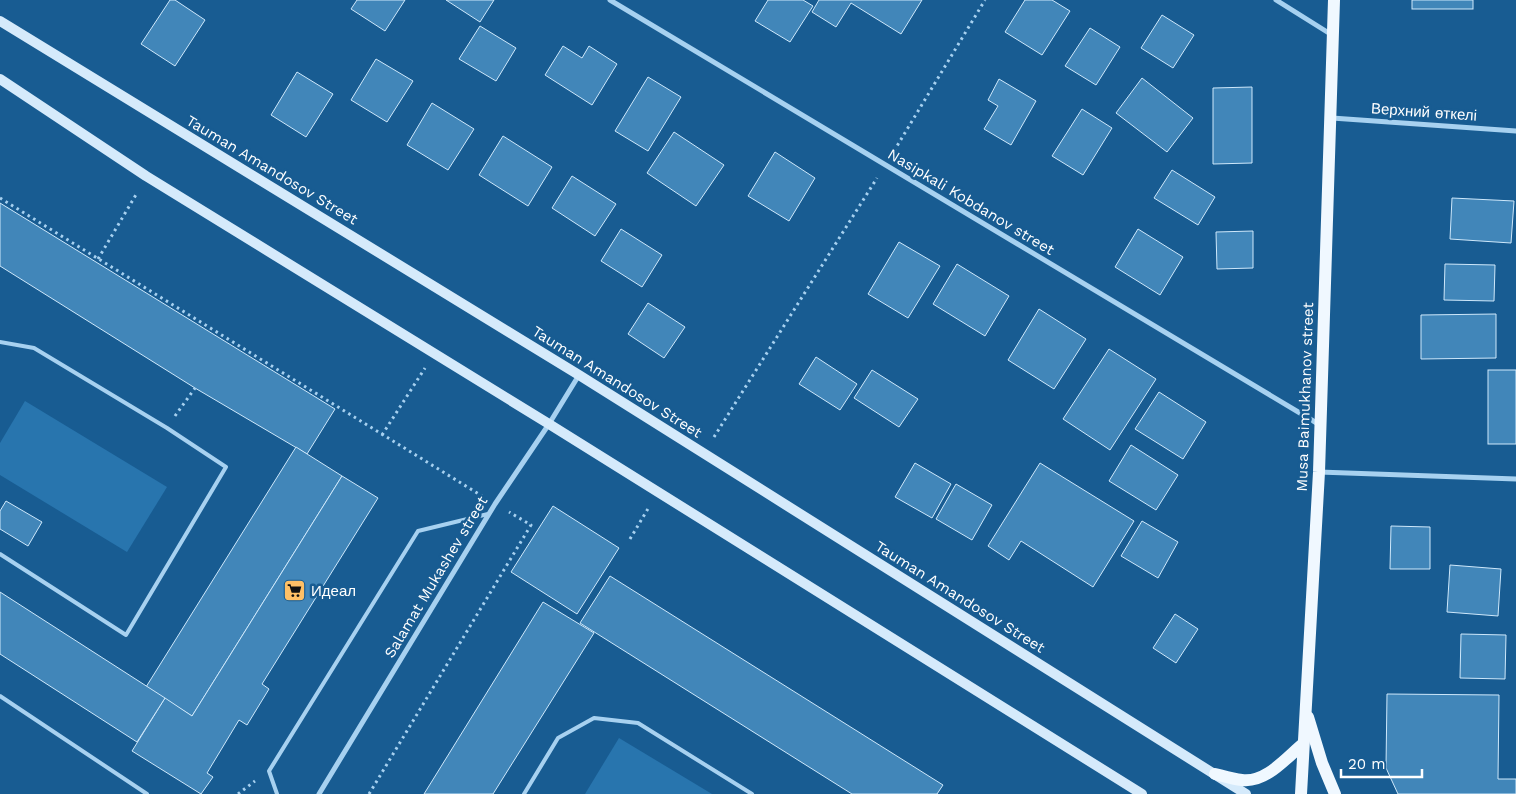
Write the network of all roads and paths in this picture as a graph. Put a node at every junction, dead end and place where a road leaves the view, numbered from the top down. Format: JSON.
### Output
{"nodes":[{"id":1,"x":610,"y":0,"type":"edge"},
{"id":2,"x":985,"y":0,"type":"edge"},
{"id":3,"x":1276,"y":0,"type":"edge"},
{"id":4,"x":1334,"y":0,"type":"edge"},
{"id":5,"x":0,"y":21,"type":"edge"},
{"id":6,"x":1332,"y":35,"type":"junction"},
{"id":7,"x":0,"y":78,"type":"edge"},
{"id":8,"x":1330,"y":118,"type":"junction"},
{"id":9,"x":1516,"y":131,"type":"edge"},
{"id":10,"x":885,"y":165,"type":"junction"},
{"id":11,"x":0,"y":198,"type":"edge"},
{"id":12,"x":129,"y":206,"type":"dead end"},
{"id":13,"x":98,"y":259,"type":"junction"},
{"id":14,"x":0,"y":342,"type":"edge"},
{"id":15,"x":579,"y":375,"type":"junction"},
{"id":16,"x":416,"y":379,"type":"dead end"},
{"id":17,"x":195,"y":388,"type":"dead end"},
{"id":18,"x":549,"y":424,"type":"junction"},
{"id":19,"x":1320,"y":425,"type":"junction"},
{"id":20,"x":167,"y":428,"type":"junction"},
{"id":21,"x":382,"y":434,"type":"junction"},
{"id":22,"x":704,"y":454,"type":"junction"},
{"id":23,"x":1319,"y":472,"type":"junction"},
{"id":24,"x":1516,"y":479,"type":"edge"},
{"id":25,"x":658,"y":492,"type":"junction"},
{"id":26,"x":495,"y":504,"type":"junction"},
{"id":27,"x":488,"y":514,"type":"junction"},
{"id":28,"x":630,"y":539,"type":"dead end"},
{"id":29,"x":0,"y":554,"type":"edge"},
{"id":30,"x":0,"y":696,"type":"edge"},
{"id":31,"x":1306,"y":710,"type":"junction"},
{"id":32,"x":1303,"y":744,"type":"junction"},
{"id":33,"x":269,"y":771,"type":"junction"},
{"id":34,"x":1214,"y":774,"type":"junction"},
{"id":35,"x":147,"y":794,"type":"edge"},
{"id":36,"x":238,"y":794,"type":"edge"},
{"id":37,"x":277,"y":794,"type":"edge"},
{"id":38,"x":319,"y":794,"type":"edge"},
{"id":39,"x":369,"y":794,"type":"edge"},
{"id":40,"x":524,"y":794,"type":"edge"},
{"id":41,"x":752,"y":794,"type":"edge"},
{"id":42,"x":1142,"y":794,"type":"edge"},
{"id":43,"x":1246,"y":794,"type":"edge"},
{"id":44,"x":1301,"y":794,"type":"edge"},
{"id":45,"x":1335,"y":794,"type":"edge"}],
"edges":[{"from":1,"to":10,"type":"street","name":"Nasipkali Kobdanov street"},
{"from":2,"to":10,"type":"path"},
{"from":3,"to":6,"type":"street"},
{"from":4,"to":6,"type":"main road","name":"Musa Baimukhanov street"},
{"from":5,"to":15,"type":"main road","name":"Tauman Amandosov Street"},
{"from":6,"to":8,"type":"main road","name":"Musa Baimukhanov street"},
{"from":7,"to":18,"type":"main road"},
{"from":8,"to":9,"type":"street","name":"Верхний өткелі"},
{"from":8,"to":19,"type":"main road","name":"Musa Baimukhanov street"},
{"from":10,"to":19,"type":"street","name":"Nasipkali Kobdanov street"},
{"from":10,"to":22,"type":"path"},
{"from":11,"to":13,"type":"path"},
{"from":12,"to":13,"type":"path"},
{"from":13,"to":21,"type":"path"},
{"from":14,"to":20,"type":"lane"},
{"from":15,"to":18,"type":"street","name":"Salamat Mukashev street"},
{"from":15,"to":22,"type":"main road","name":"Tauman Amandosov Street"},
{"from":16,"to":21,"type":"path"},
{"from":17,"to":20,"type":"path"},
{"from":18,"to":25,"type":"main road"},
{"from":18,"to":26,"type":"street","name":"Salamat Mukashev street"},
{"from":19,"to":23,"type":"main road","name":"Musa Baimukhanov street"},
{"from":20,"to":29,"type":"lane"},
{"from":21,"to":26,"type":"path"},
{"from":22,"to":34,"type":"main road","name":"Tauman Amandosov Street"},
{"from":23,"to":24,"type":"street"},
{"from":23,"to":31,"type":"main road","name":"Musa Baimukhanov street"},
{"from":25,"to":28,"type":"path"},
{"from":25,"to":42,"type":"main road"},
{"from":26,"to":27,"type":"street","name":"Salamat Mukashev street"},
{"from":26,"to":39,"type":"path"},
{"from":27,"to":33,"type":"lane"},
{"from":27,"to":38,"type":"street","name":"Salamat Mukashev street"},
{"from":30,"to":35,"type":"lane"},
{"from":31,"to":32,"type":"main road","name":"Musa Baimukhanov street"},
{"from":31,"to":45,"type":"main road"},
{"from":32,"to":34,"type":"main road"},
{"from":32,"to":44,"type":"main road","name":"Musa Baimukhanov street"},
{"from":33,"to":36,"type":"path"},
{"from":33,"to":37,"type":"lane"},
{"from":34,"to":43,"type":"main road","name":"Tauman Amandosov Street"},
{"from":40,"to":41,"type":"lane"}]}
